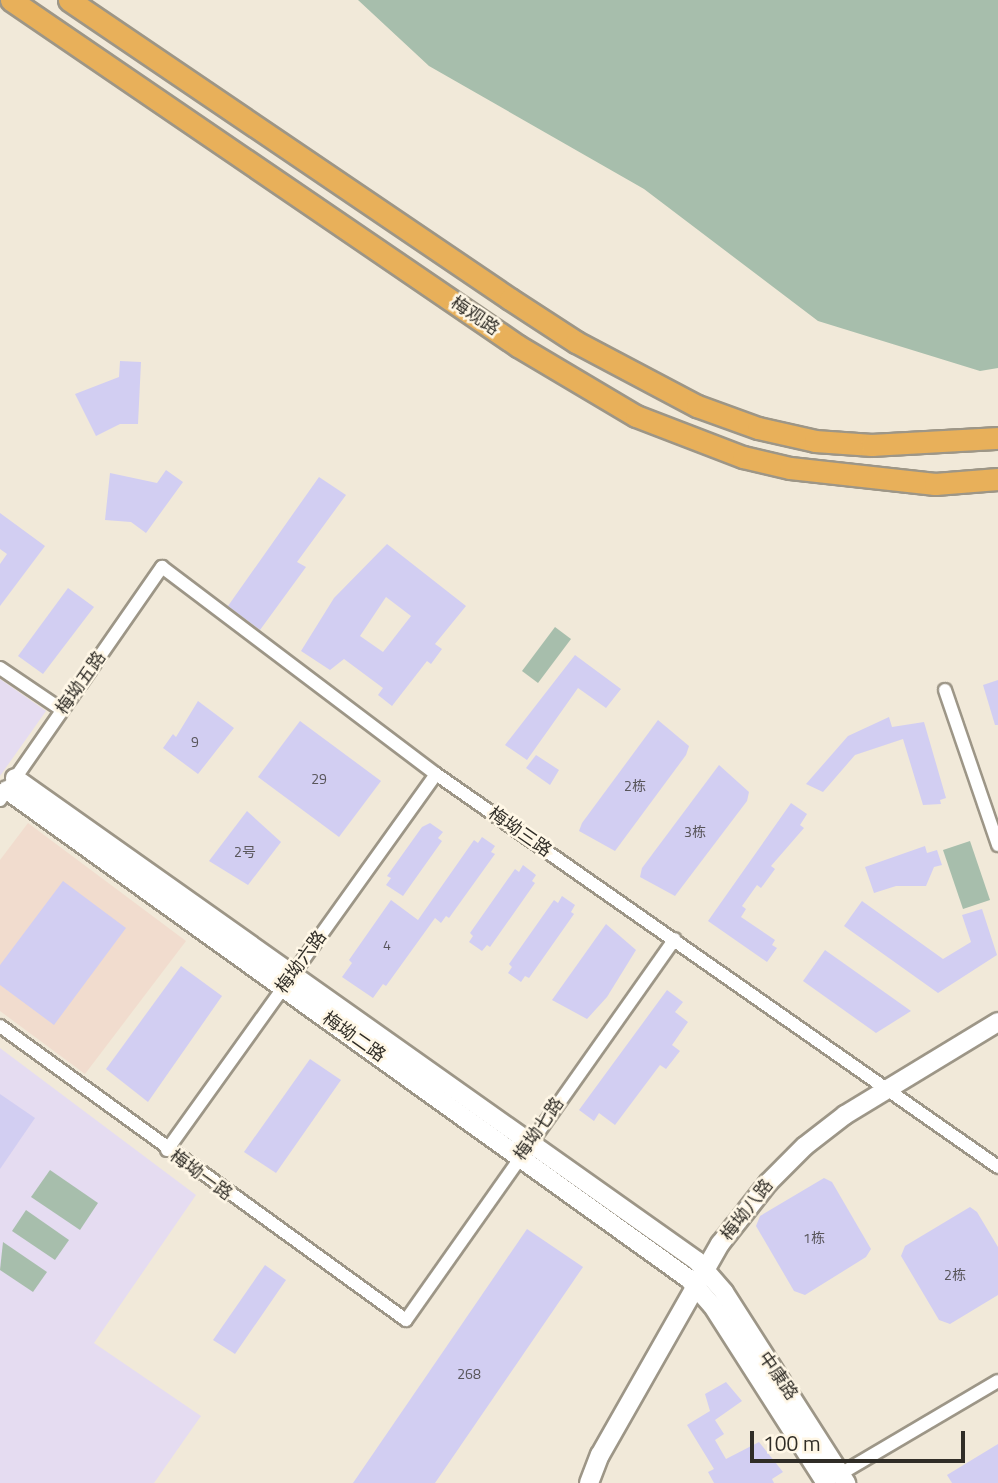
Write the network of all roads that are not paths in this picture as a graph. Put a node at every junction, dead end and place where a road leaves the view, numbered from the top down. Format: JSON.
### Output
{"nodes":[{"id":1,"x":11,"y":0,"type":"edge"},
{"id":2,"x":69,"y":0,"type":"edge"},
{"id":3,"x":998,"y":438,"type":"edge"},
{"id":4,"x":998,"y":479,"type":"edge"},
{"id":5,"x":162,"y":567,"type":"joint"},
{"id":6,"x":0,"y":668,"type":"edge"},
{"id":7,"x":946,"y":690,"type":"dead end"},
{"id":8,"x":62,"y":710,"type":"junction"},
{"id":9,"x":436,"y":774,"type":"junction"},
{"id":10,"x":8,"y":789,"type":"edge"},
{"id":11,"x":998,"y":845,"type":"edge"},
{"id":12,"x":674,"y":939,"type":"junction"},
{"id":13,"x":287,"y":980,"type":"junction"},
{"id":14,"x":998,"y":1022,"type":"edge"},
{"id":15,"x":0,"y":1026,"type":"edge"},
{"id":16,"x":884,"y":1090,"type":"junction"},
{"id":17,"x":167,"y":1150,"type":"junction"},
{"id":18,"x":524,"y":1150,"type":"junction"},
{"id":19,"x":998,"y":1167,"type":"edge"},
{"id":20,"x":707,"y":1271,"type":"junction"},
{"id":21,"x":698,"y":1289,"type":"junction"},
{"id":22,"x":406,"y":1320,"type":"joint"},
{"id":23,"x":998,"y":1381,"type":"edge"},
{"id":24,"x":837,"y":1480,"type":"edge"},
{"id":25,"x":589,"y":1483,"type":"edge"}],
"edges":[{"from":1,"to":4,"type":"highway","name":"梅观路"},
{"from":2,"to":3,"type":"highway","name":"梅观路"},
{"from":5,"to":8,"type":"street","name":"梅坳五路"},
{"from":5,"to":9,"type":"street","name":"梅坳三路"},
{"from":6,"to":8,"type":"street"},
{"from":7,"to":11,"type":"street"},
{"from":8,"to":10,"type":"street","name":"梅坳五路"},
{"from":9,"to":12,"type":"street","name":"梅坳三路"},
{"from":9,"to":13,"type":"street","name":"梅坳六路"},
{"from":10,"to":13,"type":"street","name":"梅坳二路"},
{"from":12,"to":16,"type":"street","name":"梅坳三路"},
{"from":12,"to":18,"type":"street","name":"梅坳七路"},
{"from":13,"to":17,"type":"street","name":"梅坳六路"},
{"from":13,"to":18,"type":"street","name":"梅坳二路"},
{"from":14,"to":16,"type":"street","name":"梅坳八路"},
{"from":15,"to":17,"type":"street","name":"梅坳一路"},
{"from":16,"to":19,"type":"street","name":"梅坳三路"},
{"from":16,"to":20,"type":"street","name":"梅坳八路"},
{"from":17,"to":22,"type":"street","name":"梅坳一路"},
{"from":18,"to":20,"type":"street","name":"梅坳二路"},
{"from":18,"to":21,"type":"street","name":"梅坳二路"},
{"from":18,"to":22,"type":"street","name":"梅坳七路"},
{"from":20,"to":21,"type":"street","name":"梅坳八路"},
{"from":20,"to":24,"type":"street","name":"中康路"},
{"from":21,"to":24,"type":"street","name":"中康路"},
{"from":21,"to":25,"type":"street","name":"梅坳八路"},
{"from":23,"to":24,"type":"street"}]}
